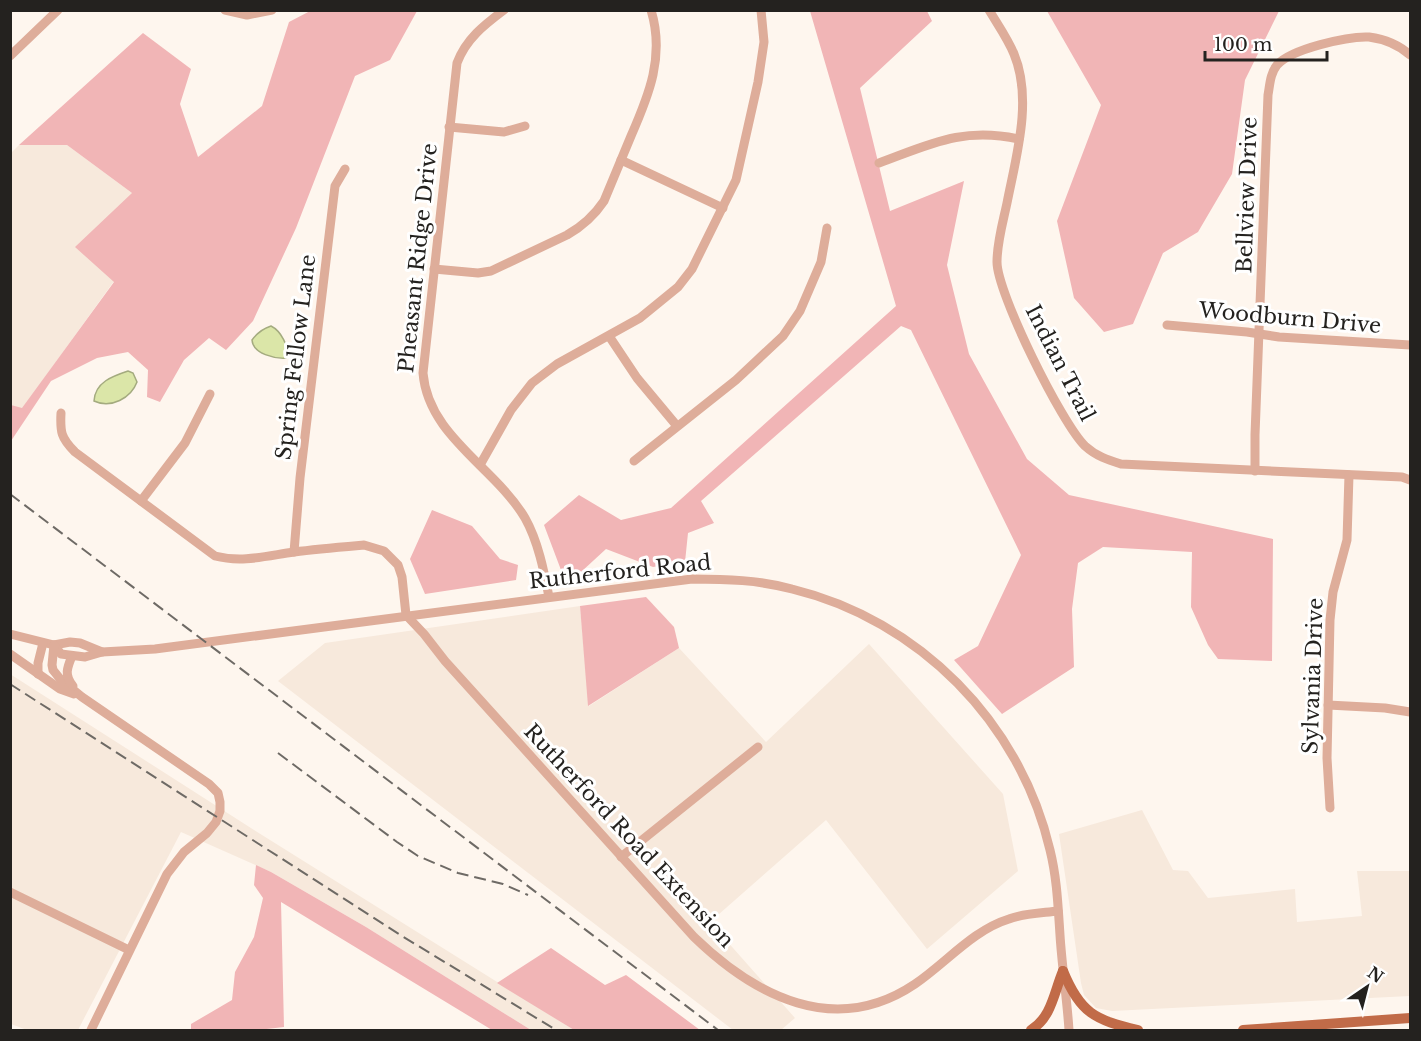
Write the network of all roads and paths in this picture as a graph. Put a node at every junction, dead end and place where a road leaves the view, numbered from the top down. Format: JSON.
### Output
{"nodes":[{"id":1,"x":58,"y":10,"type":"edge"},
{"id":2,"x":225,"y":10,"type":"edge"},
{"id":3,"x":272,"y":10,"type":"edge"},
{"id":4,"x":504,"y":10,"type":"edge"},
{"id":5,"x":651,"y":10,"type":"edge"},
{"id":6,"x":761,"y":10,"type":"edge"},
{"id":7,"x":989,"y":10,"type":"edge"},
{"id":8,"x":1410,"y":55,"type":"edge"},
{"id":9,"x":10,"y":56,"type":"edge"},
{"id":10,"x":525,"y":126,"type":"dead end"},
{"id":11,"x":449,"y":127,"type":"junction"},
{"id":12,"x":1019,"y":139,"type":"junction"},
{"id":13,"x":621,"y":160,"type":"junction"},
{"id":14,"x":879,"y":163,"type":"dead end"},
{"id":15,"x":345,"y":169,"type":"dead end"},
{"id":16,"x":723,"y":208,"type":"junction"},
{"id":17,"x":827,"y":228,"type":"dead end"},
{"id":18,"x":434,"y":268,"type":"junction"},
{"id":19,"x":1167,"y":325,"type":"dead end"},
{"id":20,"x":1260,"y":334,"type":"junction"},
{"id":21,"x":609,"y":336,"type":"junction"},
{"id":22,"x":1410,"y":345,"type":"edge"},
{"id":23,"x":210,"y":394,"type":"dead end"},
{"id":24,"x":61,"y":413,"type":"dead end"},
{"id":25,"x":677,"y":426,"type":"junction"},
{"id":26,"x":634,"y":461,"type":"dead end"},
{"id":27,"x":480,"y":465,"type":"junction"},
{"id":28,"x":1256,"y":471,"type":"junction"},
{"id":29,"x":1349,"y":475,"type":"junction"},
{"id":30,"x":1410,"y":480,"type":"edge"},
{"id":31,"x":141,"y":501,"type":"junction"},
{"id":32,"x":294,"y":552,"type":"junction"},
{"id":33,"x":549,"y":597,"type":"junction"},
{"id":34,"x":406,"y":615,"type":"junction"},
{"id":35,"x":10,"y":634,"type":"edge"},
{"id":36,"x":43,"y":643,"type":"junction"},
{"id":37,"x":54,"y":645,"type":"junction"},
{"id":38,"x":102,"y":652,"type":"junction"},
{"id":39,"x":10,"y":654,"type":"edge"},
{"id":40,"x":72,"y":656,"type":"junction"},
{"id":41,"x":38,"y":674,"type":"junction"},
{"id":42,"x":82,"y":697,"type":"junction"},
{"id":43,"x":1328,"y":705,"type":"junction"},
{"id":44,"x":1410,"y":712,"type":"edge"},
{"id":45,"x":758,"y":747,"type":"dead end"},
{"id":46,"x":1330,"y":808,"type":"dead end"},
{"id":47,"x":621,"y":857,"type":"junction"},
{"id":48,"x":10,"y":892,"type":"edge"},
{"id":49,"x":1059,"y":911,"type":"junction"},
{"id":50,"x":129,"y":950,"type":"junction"},
{"id":51,"x":1064,"y":971,"type":"junction"},
{"id":52,"x":1410,"y":1018,"type":"edge"},
{"id":53,"x":91,"y":1030,"type":"edge"},
{"id":54,"x":1031,"y":1030,"type":"edge"},
{"id":55,"x":1069,"y":1030,"type":"edge"},
{"id":56,"x":1138,"y":1030,"type":"edge"},
{"id":57,"x":1243,"y":1030,"type":"edge"}],
"edges":[{"from":1,"to":9,"type":"street"},
{"from":2,"to":3,"type":"street"},
{"from":4,"to":11,"type":"street","name":"Pheasant Ridge Drive"},
{"from":5,"to":13,"type":"street"},
{"from":6,"to":16,"type":"street"},
{"from":7,"to":12,"type":"street","name":"Indian Trail"},
{"from":8,"to":20,"type":"street","name":"Bellview Drive"},
{"from":10,"to":11,"type":"street"},
{"from":11,"to":18,"type":"street","name":"Pheasant Ridge Drive"},
{"from":12,"to":14,"type":"street"},
{"from":12,"to":28,"type":"street","name":"Indian Trail"},
{"from":13,"to":16,"type":"street"},
{"from":13,"to":18,"type":"street"},
{"from":15,"to":32,"type":"street","name":"Spring Fellow Lane"},
{"from":16,"to":21,"type":"street"},
{"from":17,"to":25,"type":"street"},
{"from":18,"to":27,"type":"street","name":"Pheasant Ridge Drive"},
{"from":19,"to":20,"type":"street","name":"Woodburn Drive"},
{"from":20,"to":22,"type":"street","name":"Woodburn Drive"},
{"from":20,"to":28,"type":"street","name":"Bellview Drive"},
{"from":21,"to":25,"type":"street"},
{"from":21,"to":27,"type":"street"},
{"from":23,"to":31,"type":"street"},
{"from":24,"to":31,"type":"street"},
{"from":25,"to":26,"type":"street"},
{"from":27,"to":33,"type":"street","name":"Pheasant Ridge Drive"},
{"from":28,"to":29,"type":"street","name":"Indian Trail"},
{"from":29,"to":30,"type":"street","name":"Indian Trail"},
{"from":29,"to":43,"type":"street","name":"Sylvania Drive"},
{"from":31,"to":32,"type":"street"},
{"from":32,"to":34,"type":"street"},
{"from":33,"to":34,"type":"street","name":"Rutherford Road"},
{"from":33,"to":49,"type":"street","name":"Rutherford Road"},
{"from":34,"to":38,"type":"street","name":"Rutherford Road"},
{"from":34,"to":47,"type":"street","name":"Rutherford Road Extension"},
{"from":35,"to":36,"type":"street","name":"Rutherford Road"},
{"from":36,"to":37,"type":"street","name":"Rutherford Road"},
{"from":36,"to":41,"type":"street"},
{"from":37,"to":38,"type":"street","name":"Rutherford Road"},
{"from":37,"to":40,"type":"street","name":"Rutherford Road"},
{"from":37,"to":42,"type":"street"},
{"from":38,"to":40,"type":"street","name":"Rutherford Road"},
{"from":39,"to":41,"type":"street"},
{"from":40,"to":42,"type":"street"},
{"from":41,"to":42,"type":"street"},
{"from":42,"to":50,"type":"street"},
{"from":43,"to":44,"type":"street"},
{"from":43,"to":46,"type":"street","name":"Sylvania Drive"},
{"from":45,"to":47,"type":"street"},
{"from":47,"to":49,"type":"street","name":"Rutherford Road Extension"},
{"from":48,"to":50,"type":"street"},
{"from":49,"to":51,"type":"street","name":"Rutherford Road"},
{"from":50,"to":53,"type":"street"},
{"from":51,"to":54,"type":"main road"},
{"from":51,"to":55,"type":"street","name":"Rutherford Road"},
{"from":51,"to":56,"type":"main road"},
{"from":52,"to":57,"type":"main road"}]}
